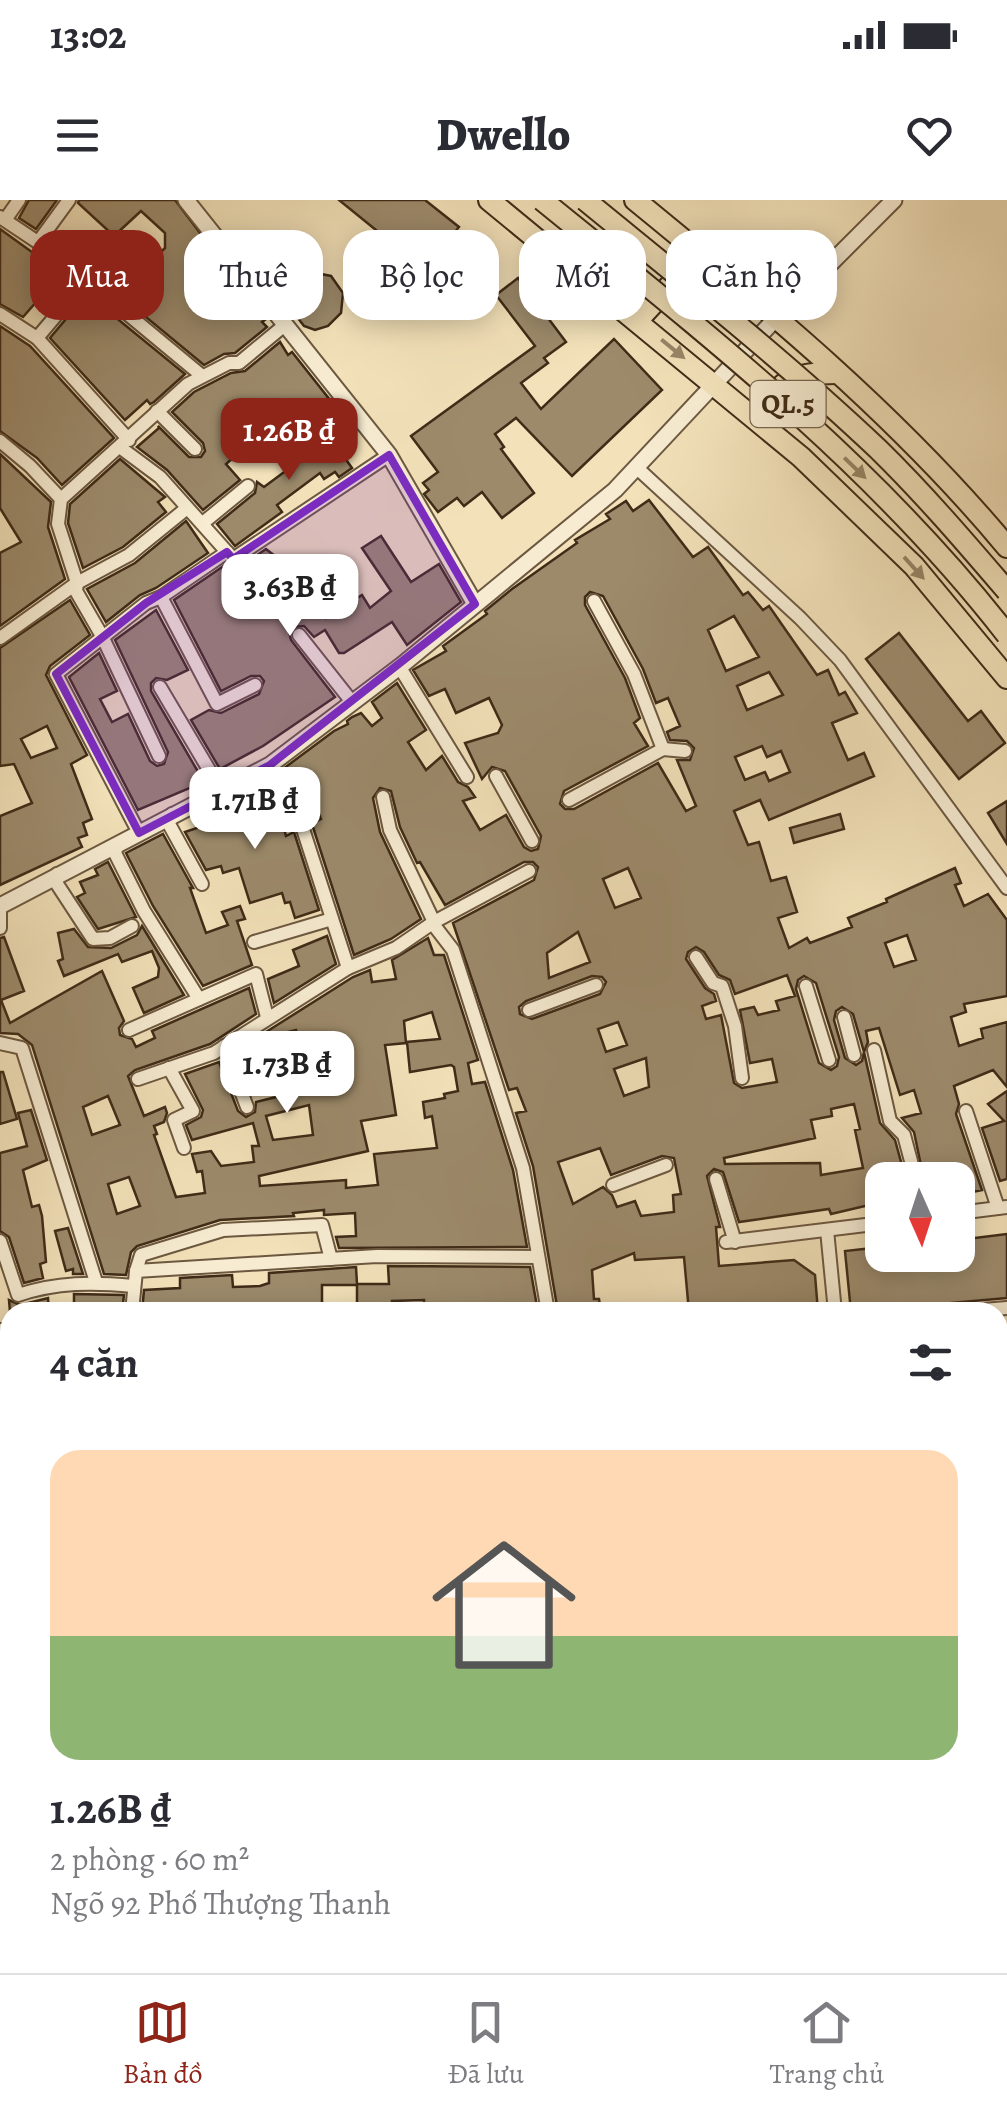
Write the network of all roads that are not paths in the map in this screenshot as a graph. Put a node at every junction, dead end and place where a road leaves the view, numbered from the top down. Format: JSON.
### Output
{"nodes":[{"id":1,"x":19,"y":200,"type":"edge"},
{"id":2,"x":70,"y":200,"type":"edge"},
{"id":3,"x":186,"y":200,"type":"edge"},
{"id":4,"x":489,"y":200,"type":"edge"},
{"id":5,"x":542,"y":200,"type":"edge"},
{"id":6,"x":585,"y":200,"type":"edge"},
{"id":7,"x":635,"y":200,"type":"edge"},
{"id":8,"x":894,"y":200,"type":"edge"},
{"id":9,"x":2,"y":218,"type":"edge"},
{"id":10,"x":48,"y":230,"type":"edge"},
{"id":11,"x":526,"y":230,"type":"edge"},
{"id":12,"x":672,"y":230,"type":"edge"},
{"id":13,"x":30,"y":236,"type":"edge"},
{"id":14,"x":837,"y":257,"type":"edge"},
{"id":15,"x":666,"y":290,"type":"edge"},
{"id":16,"x":646,"y":311,"type":"edge"},
{"id":17,"x":0,"y":314,"type":"edge"},
{"id":18,"x":52,"y":320,"type":"edge"},
{"id":19,"x":133,"y":320,"type":"edge"},
{"id":20,"x":638,"y":320,"type":"edge"},
{"id":21,"x":774,"y":320,"type":"edge"},
{"id":22,"x":782,"y":320,"type":"edge"},
{"id":23,"x":286,"y":324,"type":"junction"},
{"id":24,"x":37,"y":338,"type":"junction"},
{"id":25,"x":836,"y":373,"type":"junction"},
{"id":26,"x":201,"y":375,"type":"junction"},
{"id":27,"x":714,"y":383,"type":"junction"},
{"id":28,"x":351,"y":407,"type":"junction"},
{"id":29,"x":157,"y":411,"type":"junction"},
{"id":30,"x":761,"y":423,"type":"junction"},
{"id":31,"x":0,"y":441,"type":"edge"},
{"id":32,"x":125,"y":444,"type":"junction"},
{"id":33,"x":283,"y":446,"type":"dead end"},
{"id":34,"x":196,"y":449,"type":"dead end"},
{"id":35,"x":389,"y":455,"type":"junction"},
{"id":36,"x":636,"y":467,"type":"junction"},
{"id":37,"x":248,"y":486,"type":"dead end"},
{"id":38,"x":61,"y":499,"type":"junction"},
{"id":39,"x":186,"y":508,"type":"junction"},
{"id":40,"x":204,"y":522,"type":"junction"},
{"id":41,"x":1007,"y":547,"type":"edge"},
{"id":42,"x":227,"y":552,"type":"junction"},
{"id":43,"x":77,"y":583,"type":"junction"},
{"id":44,"x":1007,"y":592,"type":"edge"},
{"id":45,"x":161,"y":597,"type":"junction"},
{"id":46,"x":594,"y":601,"type":"dead end"},
{"id":47,"x":476,"y":604,"type":"junction"},
{"id":48,"x":299,"y":635,"type":"dead end"},
{"id":49,"x":1007,"y":635,"type":"edge"},
{"id":50,"x":102,"y":636,"type":"junction"},
{"id":51,"x":0,"y":637,"type":"edge"},
{"id":52,"x":402,"y":664,"type":"junction"},
{"id":53,"x":1007,"y":678,"type":"edge"},
{"id":54,"x":255,"y":685,"type":"dead end"},
{"id":55,"x":160,"y":687,"type":"dead end"},
{"id":56,"x":352,"y":702,"type":"junction"},
{"id":57,"x":663,"y":749,"type":"junction"},
{"id":58,"x":684,"y":751,"type":"dead end"},
{"id":59,"x":159,"y":756,"type":"dead end"},
{"id":60,"x":270,"y":764,"type":"junction"},
{"id":61,"x":496,"y":776,"type":"dead end"},
{"id":62,"x":467,"y":777,"type":"dead end"},
{"id":63,"x":220,"y":790,"type":"junction"},
{"id":64,"x":383,"y":797,"type":"dead end"},
{"id":65,"x":569,"y":800,"type":"dead end"},
{"id":66,"x":172,"y":814,"type":"junction"},
{"id":67,"x":139,"y":832,"type":"junction"},
{"id":68,"x":532,"y":841,"type":"dead end"},
{"id":69,"x":117,"y":846,"type":"junction"},
{"id":70,"x":529,"y":871,"type":"dead end"},
{"id":71,"x":57,"y":874,"type":"junction"},
{"id":72,"x":202,"y":884,"type":"dead end"},
{"id":73,"x":1007,"y":888,"type":"edge"},
{"id":74,"x":0,"y":906,"type":"edge"},
{"id":75,"x":332,"y":919,"type":"junction"},
{"id":76,"x":433,"y":923,"type":"junction"},
{"id":77,"x":132,"y":926,"type":"dead end"},
{"id":78,"x":1,"y":927,"type":"edge"},
{"id":79,"x":254,"y":942,"type":"dead end"},
{"id":80,"x":696,"y":957,"type":"dead end"},
{"id":81,"x":348,"y":968,"type":"junction"},
{"id":82,"x":596,"y":985,"type":"dead end"},
{"id":83,"x":806,"y":986,"type":"dead end"},
{"id":84,"x":199,"y":999,"type":"junction"},
{"id":85,"x":529,"y":1010,"type":"dead end"},
{"id":86,"x":267,"y":1017,"type":"junction"},
{"id":87,"x":844,"y":1017,"type":"dead end"},
{"id":88,"x":130,"y":1030,"type":"dead end"},
{"id":89,"x":0,"y":1043,"type":"edge"},
{"id":90,"x":224,"y":1046,"type":"junction"},
{"id":91,"x":874,"y":1050,"type":"dead end"},
{"id":92,"x":854,"y":1055,"type":"dead end"},
{"id":93,"x":829,"y":1060,"type":"dead end"},
{"id":94,"x":169,"y":1068,"type":"junction"},
{"id":95,"x":742,"y":1078,"type":"dead end"},
{"id":96,"x":138,"y":1079,"type":"dead end"},
{"id":97,"x":248,"y":1107,"type":"dead end"},
{"id":98,"x":966,"y":1111,"type":"dead end"},
{"id":99,"x":184,"y":1148,"type":"dead end"},
{"id":100,"x":911,"y":1162,"type":"edge"},
{"id":101,"x":666,"y":1165,"type":"dead end"},
{"id":102,"x":716,"y":1179,"type":"dead end"},
{"id":103,"x":613,"y":1185,"type":"dead end"},
{"id":104,"x":1002,"y":1207,"type":"edge"},
{"id":105,"x":975,"y":1211,"type":"edge"},
{"id":106,"x":865,"y":1224,"type":"edge"},
{"id":107,"x":827,"y":1230,"type":"junction"},
{"id":108,"x":0,"y":1241,"type":"edge"},
{"id":109,"x":538,"y":1257,"type":"junction"},
{"id":110,"x":332,"y":1258,"type":"junction"},
{"id":111,"x":136,"y":1271,"type":"junction"},
{"id":112,"x":96,"y":1282,"type":"junction"},
{"id":113,"x":133,"y":1286,"type":"junction"},
{"id":114,"x":132,"y":1302,"type":"edge"},
{"id":115,"x":546,"y":1302,"type":"edge"},
{"id":116,"x":834,"y":1302,"type":"edge"}],
"edges":[{"from":1,"to":9,"type":"street"},
{"from":2,"to":10,"type":"street"},
{"from":3,"to":23,"type":"street"},
{"from":4,"to":11,"type":"highway","number":"QL.5"},
{"from":5,"to":49,"type":"highway","number":"QL.5","one_way":true,"bridge":true},
{"from":6,"to":44,"type":"highway","number":"QL.5","bridge":true},
{"from":7,"to":12,"type":"highway","number":"QL.5"},
{"from":8,"to":14,"type":"street"},
{"from":9,"to":13,"type":"street"},
{"from":15,"to":16,"type":"highway"},
{"from":17,"to":24,"type":"street"},
{"from":18,"to":24,"type":"street"},
{"from":19,"to":26,"type":"street"},
{"from":20,"to":27,"type":"highway","number":"QL.5","one_way":true},
{"from":21,"to":27,"type":"street"},
{"from":22,"to":25,"type":"highway","number":"QL.5"},
{"from":23,"to":26,"type":"street"},
{"from":23,"to":28,"type":"street"},
{"from":24,"to":32,"type":"street"},
{"from":25,"to":30,"type":"highway"},
{"from":25,"to":41,"type":"highway","number":"QL.5"},
{"from":26,"to":29,"type":"street"},
{"from":27,"to":30,"type":"highway","number":"QL.5"},
{"from":27,"to":36,"type":"street"},
{"from":28,"to":33,"type":"street"},
{"from":28,"to":35,"type":"street"},
{"from":29,"to":32,"type":"street"},
{"from":29,"to":34,"type":"street"},
{"from":30,"to":53,"type":"highway","number":"QL.5","one_way":true},
{"from":31,"to":38,"type":"street"},
{"from":32,"to":38,"type":"street"},
{"from":32,"to":39,"type":"street"},
{"from":35,"to":42,"type":"street"},
{"from":35,"to":47,"type":"street"},
{"from":36,"to":47,"type":"street"},
{"from":36,"to":73,"type":"street"},
{"from":37,"to":40,"type":"street"},
{"from":38,"to":43,"type":"street"},
{"from":39,"to":40,"type":"street"},
{"from":39,"to":43,"type":"street"},
{"from":40,"to":42,"type":"street"},
{"from":42,"to":45,"type":"street"},
{"from":43,"to":50,"type":"street"},
{"from":43,"to":51,"type":"street"},
{"from":45,"to":50,"type":"street"},
{"from":45,"to":54,"type":"street"},
{"from":46,"to":57,"type":"street"},
{"from":47,"to":52,"type":"street"},
{"from":48,"to":56,"type":"street"},
{"from":50,"to":59,"type":"street"},
{"from":50,"to":67,"type":"street"},
{"from":52,"to":56,"type":"street"},
{"from":52,"to":62,"type":"street"},
{"from":55,"to":63,"type":"street"},
{"from":56,"to":60,"type":"street"},
{"from":57,"to":58,"type":"street"},
{"from":57,"to":65,"type":"street"},
{"from":60,"to":63,"type":"street"},
{"from":60,"to":75,"type":"street"},
{"from":61,"to":68,"type":"street"},
{"from":63,"to":66,"type":"street"},
{"from":64,"to":76,"type":"street"},
{"from":66,"to":67,"type":"street"},
{"from":66,"to":72,"type":"street"},
{"from":67,"to":69,"type":"street"},
{"from":69,"to":71,"type":"street"},
{"from":69,"to":84,"type":"street"},
{"from":70,"to":76,"type":"street"},
{"from":71,"to":74,"type":"street"},
{"from":71,"to":77,"type":"street"},
{"from":74,"to":78,"type":"street"},
{"from":75,"to":79,"type":"street"},
{"from":75,"to":81,"type":"street"},
{"from":76,"to":81,"type":"street"},
{"from":76,"to":109,"type":"street"},
{"from":80,"to":95,"type":"street"},
{"from":81,"to":86,"type":"street"},
{"from":82,"to":85,"type":"street"},
{"from":83,"to":93,"type":"street"},
{"from":84,"to":86,"type":"street"},
{"from":84,"to":88,"type":"street"},
{"from":86,"to":90,"type":"street"},
{"from":87,"to":92,"type":"street"},
{"from":89,"to":112,"type":"street"},
{"from":90,"to":94,"type":"street"},
{"from":90,"to":97,"type":"street"},
{"from":91,"to":100,"type":"street"},
{"from":94,"to":96,"type":"street"},
{"from":94,"to":99,"type":"street"},
{"from":98,"to":104,"type":"street"},
{"from":101,"to":103,"type":"street"},
{"from":102,"to":107,"type":"street"},
{"from":104,"to":105,"type":"street"},
{"from":106,"to":107,"type":"street"},
{"from":107,"to":116,"type":"street"},
{"from":108,"to":112,"type":"street"},
{"from":109,"to":110,"type":"street"},
{"from":109,"to":115,"type":"street"},
{"from":110,"to":111,"type":"street"},
{"from":110,"to":111,"type":"street"},
{"from":111,"to":113,"type":"street"},
{"from":112,"to":113,"type":"street"},
{"from":113,"to":114,"type":"street"}]}
